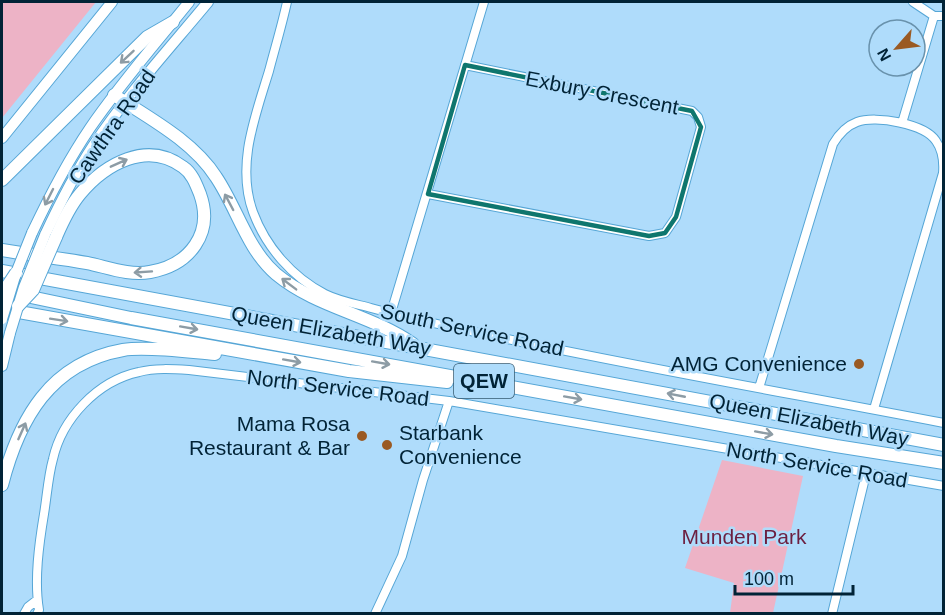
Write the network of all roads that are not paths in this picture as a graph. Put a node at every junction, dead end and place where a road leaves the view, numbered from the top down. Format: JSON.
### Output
{"nodes":[{"id":1,"x":112,"y":2,"type":"edge"},
{"id":2,"x":189,"y":2,"type":"edge"},
{"id":3,"x":207,"y":2,"type":"edge"},
{"id":4,"x":287,"y":2,"type":"edge"},
{"id":5,"x":484,"y":2,"type":"edge"},
{"id":6,"x":913,"y":2,"type":"edge"},
{"id":7,"x":934,"y":16,"type":"junction"},
{"id":8,"x":944,"y":16,"type":"edge"},
{"id":9,"x":173,"y":22,"type":"junction"},
{"id":10,"x":465,"y":65,"type":"junction"},
{"id":11,"x":114,"y":95,"type":"junction"},
{"id":12,"x":125,"y":102,"type":"junction"},
{"id":13,"x":902,"y":123,"type":"junction"},
{"id":14,"x":2,"y":138,"type":"edge"},
{"id":15,"x":2,"y":180,"type":"edge"},
{"id":16,"x":428,"y":194,"type":"junction"},
{"id":17,"x":50,"y":236,"type":"junction"},
{"id":18,"x":2,"y":250,"type":"edge"},
{"id":19,"x":2,"y":271,"type":"edge"},
{"id":20,"x":16,"y":273,"type":"junction"},
{"id":21,"x":2,"y":292,"type":"edge"},
{"id":22,"x":18,"y":306,"type":"joint"},
{"id":23,"x":2,"y":309,"type":"edge"},
{"id":24,"x":391,"y":313,"type":"junction"},
{"id":25,"x":2,"y":319,"type":"edge"},
{"id":26,"x":416,"y":346,"type":"junction"},
{"id":27,"x":270,"y":357,"type":"junction"},
{"id":28,"x":2,"y":366,"type":"edge"},
{"id":29,"x":759,"y":388,"type":"junction"},
{"id":30,"x":530,"y":390,"type":"junction"},
{"id":31,"x":449,"y":401,"type":"junction"},
{"id":32,"x":874,"y":410,"type":"junction"},
{"id":33,"x":944,"y":423,"type":"edge"},
{"id":34,"x":944,"y":445,"type":"edge"},
{"id":35,"x":944,"y":464,"type":"edge"},
{"id":36,"x":866,"y":474,"type":"junction"},
{"id":37,"x":2,"y":485,"type":"edge"},
{"id":38,"x":944,"y":486,"type":"edge"},
{"id":39,"x":37,"y":600,"type":"junction"},
{"id":40,"x":24,"y":614,"type":"edge"},
{"id":41,"x":37,"y":614,"type":"edge"},
{"id":42,"x":375,"y":614,"type":"edge"},
{"id":43,"x":832,"y":614,"type":"edge"}],
"edges":[{"from":1,"to":14,"type":"main road"},
{"from":2,"to":9,"type":"main road","name":"Cawthra Road"},
{"from":3,"to":12,"type":"main road","name":"Cawthra Road"},
{"from":4,"to":24,"type":"street","name":"South Service Road"},
{"from":5,"to":10,"type":"street"},
{"from":6,"to":7,"type":"street"},
{"from":7,"to":8,"type":"street"},
{"from":7,"to":13,"type":"street"},
{"from":9,"to":11,"type":"main road","name":"Cawthra Road"},
{"from":9,"to":15,"type":"highway","one_way":true},
{"from":10,"to":16,"type":"street"},
{"from":10,"to":16,"type":"street","name":"Exbury Crescent"},
{"from":11,"to":12,"type":"highway"},
{"from":11,"to":20,"type":"main road","name":"Cawthra Road","one_way":true,"bridge":true},
{"from":12,"to":17,"type":"main road","name":"Cawthra Road"},
{"from":26,"to":12,"type":"highway","one_way":true},
{"from":13,"to":29,"type":"street"},
{"from":13,"to":32,"type":"street"},
{"from":16,"to":24,"type":"street"},
{"from":17,"to":18,"type":"highway","one_way":true},
{"from":17,"to":22,"type":"highway","bridge":true},
{"from":19,"to":26,"type":"highway","name":"Queen Elizabeth Way","number":"QEW"},
{"from":20,"to":21,"type":"highway","bridge":true},
{"from":20,"to":25,"type":"main road","name":"Cawthra Road","bridge":true},
{"from":21,"to":30,"type":"highway","name":"Queen Elizabeth Way","number":"QEW","one_way":true},
{"from":22,"to":28,"type":"main road","bridge":true},
{"from":23,"to":27,"type":"highway","one_way":true},
{"from":24,"to":29,"type":"street","name":"South Service Road"},
{"from":34,"to":26,"type":"highway","name":"Queen Elizabeth Way","number":"QEW","one_way":true},
{"from":27,"to":30,"type":"highway","one_way":true},
{"from":37,"to":27,"type":"highway","one_way":true},
{"from":29,"to":32,"type":"street","name":"South Service Road"},
{"from":30,"to":35,"type":"highway","name":"Queen Elizabeth Way","number":"QEW","one_way":true},
{"from":31,"to":36,"type":"street","name":"North Service Road"},
{"from":31,"to":39,"type":"street","name":"North Service Road"},
{"from":31,"to":42,"type":"street"},
{"from":32,"to":33,"type":"street","name":"South Service Road"},
{"from":36,"to":38,"type":"street","name":"North Service Road"},
{"from":36,"to":43,"type":"street"},
{"from":39,"to":40,"type":"street"},
{"from":39,"to":41,"type":"street","name":"North Service Road"}]}
